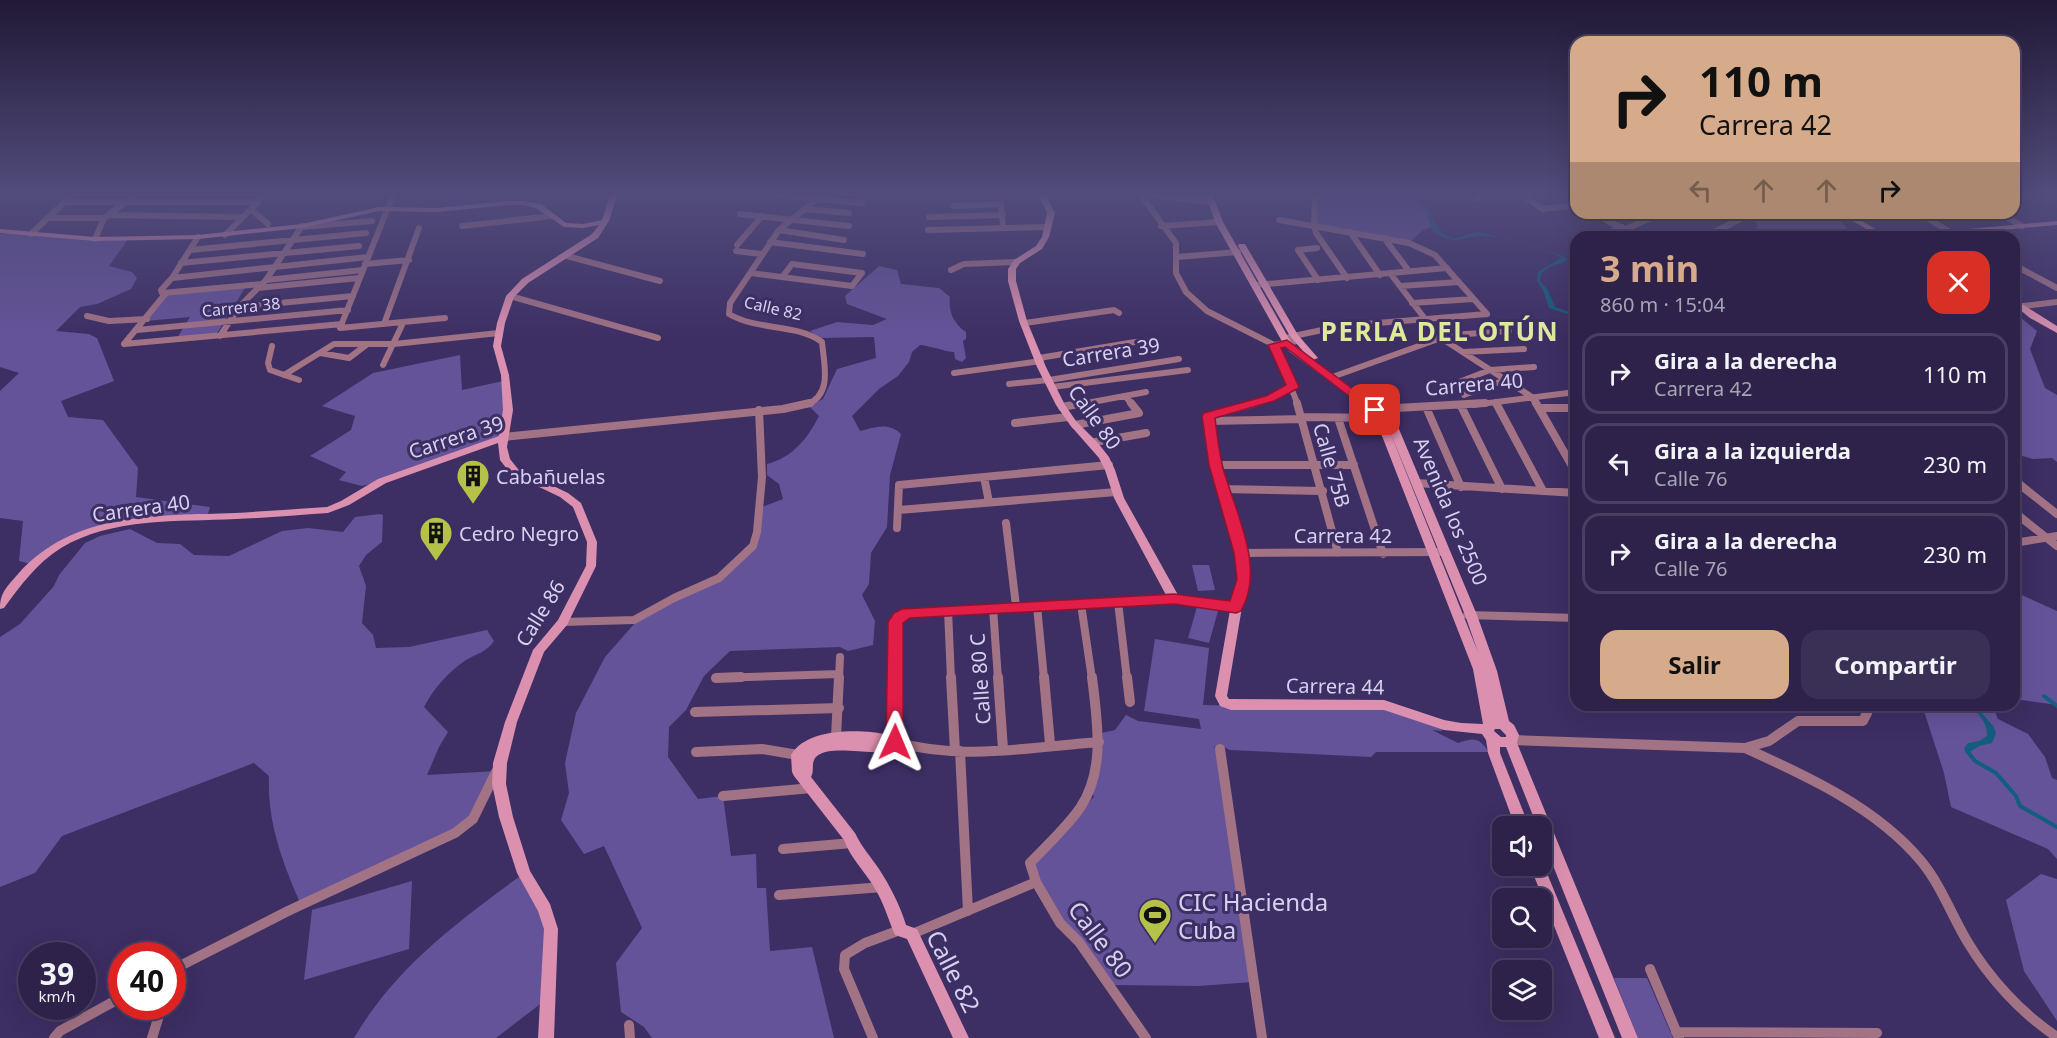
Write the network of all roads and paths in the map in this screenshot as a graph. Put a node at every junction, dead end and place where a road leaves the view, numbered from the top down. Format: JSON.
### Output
{"nodes":[{"id":1,"x":194,"y":243,"type":"edge"},
{"id":2,"x":257,"y":243,"type":"edge"},
{"id":3,"x":290,"y":243,"type":"edge"},
{"id":4,"x":373,"y":243,"type":"edge"},
{"id":5,"x":414,"y":243,"type":"edge"},
{"id":6,"x":585,"y":243,"type":"edge"},
{"id":7,"x":740,"y":243,"type":"edge"},
{"id":8,"x":769,"y":243,"type":"edge"},
{"id":9,"x":781,"y":243,"type":"edge"},
{"id":10,"x":1042,"y":243,"type":"edge"},
{"id":11,"x":1176,"y":243,"type":"edge"},
{"id":12,"x":1233,"y":243,"type":"edge"},
{"id":13,"x":1238,"y":243,"type":"edge"},
{"id":14,"x":1323,"y":243,"type":"edge"},
{"id":15,"x":1358,"y":243,"type":"edge"},
{"id":16,"x":1388,"y":243,"type":"edge"},
{"id":17,"x":1410,"y":243,"type":"edge"},
{"id":18,"x":359,"y":246,"type":"joint"},
{"id":19,"x":1317,"y":248,"type":"dead end"},
{"id":20,"x":190,"y":250,"type":"junction"},
{"id":21,"x":1238,"y":252,"type":"junction"},
{"id":22,"x":284,"y":254,"type":"junction"},
{"id":23,"x":761,"y":254,"type":"junction"},
{"id":24,"x":863,"y":254,"type":"dead end"},
{"id":25,"x":567,"y":256,"type":"junction"},
{"id":26,"x":1177,"y":256,"type":"junction"},
{"id":27,"x":354,"y":258,"type":"junction"},
{"id":28,"x":409,"y":260,"type":"junction"},
{"id":29,"x":1015,"y":262,"type":"junction"},
{"id":30,"x":181,"y":263,"type":"junction"},
{"id":31,"x":366,"y":264,"type":"junction"},
{"id":32,"x":275,"y":267,"type":"junction"},
{"id":33,"x":1446,"y":268,"type":"junction"},
{"id":34,"x":2020,"y":268,"type":"edge"},
{"id":35,"x":951,"y":270,"type":"dead end"},
{"id":36,"x":1409,"y":271,"type":"junction"},
{"id":37,"x":751,"y":273,"type":"junction"},
{"id":38,"x":1390,"y":273,"type":"junction"},
{"id":39,"x":1380,"y":275,"type":"junction"},
{"id":40,"x":783,"y":276,"type":"junction"},
{"id":41,"x":172,"y":278,"type":"junction"},
{"id":42,"x":359,"y":278,"type":"junction"},
{"id":43,"x":1347,"y":278,"type":"junction"},
{"id":44,"x":1318,"y":280,"type":"junction"},
{"id":45,"x":660,"y":281,"type":"dead end"},
{"id":46,"x":1459,"y":282,"type":"junction"},
{"id":47,"x":262,"y":284,"type":"junction"},
{"id":48,"x":1260,"y":284,"type":"junction"},
{"id":49,"x":1400,"y":286,"type":"junction"},
{"id":50,"x":2057,"y":288,"type":"edge"},
{"id":51,"x":166,"y":293,"type":"junction"},
{"id":52,"x":353,"y":296,"type":"junction"},
{"id":53,"x":510,"y":296,"type":"junction"},
{"id":54,"x":1473,"y":299,"type":"junction"},
{"id":55,"x":2057,"y":302,"type":"edge"},
{"id":56,"x":1412,"y":303,"type":"junction"},
{"id":57,"x":2020,"y":304,"type":"edge"},
{"id":58,"x":239,"y":306,"type":"junction"},
{"id":59,"x":2024,"y":306,"type":"junction"},
{"id":60,"x":348,"y":310,"type":"junction"},
{"id":61,"x":1119,"y":313,"type":"dead end"},
{"id":62,"x":87,"y":316,"type":"dead end"},
{"id":63,"x":445,"y":318,"type":"dead end"},
{"id":64,"x":147,"y":319,"type":"junction"},
{"id":65,"x":1424,"y":319,"type":"junction"},
{"id":66,"x":229,"y":322,"type":"junction"},
{"id":67,"x":402,"y":323,"type":"junction"},
{"id":68,"x":1025,"y":323,"type":"junction"},
{"id":69,"x":384,"y":324,"type":"junction"},
{"id":70,"x":341,"y":326,"type":"junction"},
{"id":71,"x":2056,"y":328,"type":"edge"},
{"id":72,"x":137,"y":330,"type":"junction"},
{"id":73,"x":1509,"y":331,"type":"dead end"},
{"id":74,"x":499,"y":333,"type":"junction"},
{"id":75,"x":220,"y":336,"type":"junction"},
{"id":76,"x":1439,"y":337,"type":"junction"},
{"id":77,"x":658,"y":338,"type":"dead end"},
{"id":78,"x":819,"y":339,"type":"joint"},
{"id":79,"x":1290,"y":340,"type":"junction"},
{"id":80,"x":1155,"y":341,"type":"dead end"},
{"id":81,"x":394,"y":344,"type":"junction"},
{"id":82,"x":366,"y":345,"type":"junction"},
{"id":83,"x":1274,"y":345,"type":"junction"},
{"id":84,"x":272,"y":346,"type":"dead end"},
{"id":85,"x":1524,"y":349,"type":"dead end"},
{"id":86,"x":1463,"y":352,"type":"junction"},
{"id":87,"x":320,"y":353,"type":"junction"},
{"id":88,"x":1179,"y":359,"type":"dead end"},
{"id":89,"x":1040,"y":360,"type":"junction"},
{"id":90,"x":383,"y":365,"type":"dead end"},
{"id":91,"x":1534,"y":368,"type":"dead end"},
{"id":92,"x":1188,"y":370,"type":"dead end"},
{"id":93,"x":1490,"y":370,"type":"junction"},
{"id":94,"x":954,"y":373,"type":"dead end"},
{"id":95,"x":284,"y":375,"type":"junction"},
{"id":96,"x":1335,"y":375,"type":"junction"},
{"id":97,"x":299,"y":380,"type":"dead end"},
{"id":98,"x":1504,"y":380,"type":"junction"},
{"id":99,"x":1009,"y":384,"type":"dead end"},
{"id":100,"x":1051,"y":384,"type":"junction"},
{"id":101,"x":1293,"y":387,"type":"junction"},
{"id":102,"x":1440,"y":389,"type":"dead end"},
{"id":103,"x":1146,"y":392,"type":"dead end"},
{"id":104,"x":1570,"y":393,"type":"edge"},
{"id":105,"x":1464,"y":395,"type":"dead end"},
{"id":106,"x":1126,"y":397,"type":"junction"},
{"id":107,"x":1532,"y":397,"type":"junction"},
{"id":108,"x":1494,"y":402,"type":"junction"},
{"id":109,"x":1426,"y":406,"type":"junction"},
{"id":110,"x":1461,"y":406,"type":"junction"},
{"id":111,"x":1062,"y":407,"type":"junction"},
{"id":112,"x":1540,"y":408,"type":"junction"},
{"id":113,"x":1570,"y":408,"type":"edge"},
{"id":114,"x":759,"y":410,"type":"junction"},
{"id":115,"x":1380,"y":412,"type":"junction"},
{"id":116,"x":1302,"y":418,"type":"junction"},
{"id":117,"x":1338,"y":418,"type":"junction"},
{"id":118,"x":1071,"y":421,"type":"junction"},
{"id":119,"x":1209,"y":421,"type":"junction"},
{"id":120,"x":1015,"y":423,"type":"dead end"},
{"id":121,"x":1146,"y":433,"type":"dead end"},
{"id":122,"x":504,"y":437,"type":"junction"},
{"id":123,"x":1095,"y":442,"type":"junction"},
{"id":124,"x":1570,"y":462,"type":"edge"},
{"id":125,"x":1108,"y":465,"type":"junction"},
{"id":126,"x":1216,"y":465,"type":"junction"},
{"id":127,"x":1354,"y":465,"type":"junction"},
{"id":128,"x":1315,"y":466,"type":"junction"},
{"id":129,"x":984,"y":477,"type":"junction"},
{"id":130,"x":1416,"y":483,"type":"junction"},
{"id":131,"x":2020,"y":485,"type":"edge"},
{"id":132,"x":1461,"y":487,"type":"junction"},
{"id":133,"x":1222,"y":489,"type":"junction"},
{"id":134,"x":1502,"y":489,"type":"junction"},
{"id":135,"x":1323,"y":491,"type":"junction"},
{"id":136,"x":1543,"y":491,"type":"junction"},
{"id":137,"x":1116,"y":492,"type":"junction"},
{"id":138,"x":1570,"y":493,"type":"edge"},
{"id":139,"x":989,"y":502,"type":"junction"},
{"id":140,"x":899,"y":510,"type":"junction"},
{"id":141,"x":2057,"y":514,"type":"edge"},
{"id":142,"x":2020,"y":516,"type":"edge"},
{"id":143,"x":207,"y":517,"type":"joint"},
{"id":144,"x":1006,"y":523,"type":"dead end"},
{"id":145,"x":897,"y":528,"type":"dead end"},
{"id":146,"x":2053,"y":538,"type":"edge"},
{"id":147,"x":2020,"y":542,"type":"edge"},
{"id":148,"x":2057,"y":546,"type":"edge"},
{"id":149,"x":1241,"y":553,"type":"junction"},
{"id":150,"x":1338,"y":553,"type":"junction"},
{"id":151,"x":1440,"y":553,"type":"junction"},
{"id":152,"x":1383,"y":554,"type":"junction"},
{"id":153,"x":1174,"y":599,"type":"junction"},
{"id":154,"x":1119,"y":602,"type":"junction"},
{"id":155,"x":1081,"y":604,"type":"junction"},
{"id":156,"x":0,"y":605,"type":"edge"},
{"id":157,"x":1016,"y":606,"type":"junction"},
{"id":158,"x":1037,"y":606,"type":"junction"},
{"id":159,"x":993,"y":608,"type":"junction"},
{"id":160,"x":1235,"y":608,"type":"junction"},
{"id":161,"x":948,"y":610,"type":"junction"},
{"id":162,"x":1464,"y":615,"type":"junction"},
{"id":163,"x":1570,"y":618,"type":"edge"},
{"id":164,"x":563,"y":622,"type":"junction"},
{"id":165,"x":840,"y":657,"type":"dead end"},
{"id":166,"x":839,"y":674,"type":"junction"},
{"id":167,"x":716,"y":678,"type":"dead end"},
{"id":168,"x":1130,"y":702,"type":"dead end"},
{"id":169,"x":839,"y":708,"type":"junction"},
{"id":170,"x":1867,"y":711,"type":"edge"},
{"id":171,"x":695,"y":712,"type":"dead end"},
{"id":172,"x":1490,"y":730,"type":"junction"},
{"id":173,"x":836,"y":737,"type":"junction"},
{"id":174,"x":1511,"y":741,"type":"junction"},
{"id":175,"x":895,"y":742,"type":"junction"},
{"id":176,"x":1099,"y":742,"type":"junction"},
{"id":177,"x":1050,"y":744,"type":"junction"},
{"id":178,"x":1745,"y":748,"type":"junction"},
{"id":179,"x":1003,"y":749,"type":"junction"},
{"id":180,"x":1220,"y":749,"type":"dead end"},
{"id":181,"x":957,"y":751,"type":"junction"},
{"id":182,"x":696,"y":752,"type":"dead end"},
{"id":183,"x":798,"y":755,"type":"junction"},
{"id":184,"x":500,"y":763,"type":"junction"},
{"id":185,"x":812,"y":786,"type":"junction"},
{"id":186,"x":723,"y":796,"type":"dead end"},
{"id":187,"x":1518,"y":816,"type":"edge"},
{"id":188,"x":852,"y":843,"type":"junction"},
{"id":189,"x":783,"y":849,"type":"dead end"},
{"id":190,"x":1541,"y":876,"type":"edge"},
{"id":191,"x":1036,"y":882,"type":"junction"},
{"id":192,"x":884,"y":887,"type":"junction"},
{"id":193,"x":779,"y":895,"type":"dead end"},
{"id":194,"x":968,"y":911,"type":"junction"},
{"id":195,"x":906,"y":932,"type":"junction"},
{"id":196,"x":186,"y":964,"type":"edge"},
{"id":197,"x":1650,"y":969,"type":"dead end"},
{"id":198,"x":108,"y":1005,"type":"edge"},
{"id":199,"x":158,"y":1020,"type":"edge"},
{"id":200,"x":629,"y":1025,"type":"dead end"},
{"id":201,"x":1877,"y":1033,"type":"dead end"},
{"id":202,"x":1678,"y":1035,"type":"edge"},
{"id":203,"x":2057,"y":1037,"type":"edge"},
{"id":204,"x":54,"y":1038,"type":"edge"},
{"id":205,"x":152,"y":1038,"type":"edge"},
{"id":206,"x":546,"y":1038,"type":"edge"},
{"id":207,"x":630,"y":1038,"type":"edge"},
{"id":208,"x":873,"y":1038,"type":"edge"},
{"id":209,"x":961,"y":1038,"type":"edge"},
{"id":210,"x":1146,"y":1038,"type":"edge"},
{"id":211,"x":1262,"y":1038,"type":"edge"},
{"id":212,"x":1606,"y":1038,"type":"edge"},
{"id":213,"x":1630,"y":1038,"type":"edge"}],
"edges":[{"from":1,"to":20,"type":"street"},
{"from":2,"to":20,"type":"street"},
{"from":3,"to":22,"type":"street"},
{"from":4,"to":31,"type":"street"},
{"from":5,"to":28,"type":"street"},
{"from":6,"to":25,"type":"main road"},
{"from":7,"to":23,"type":"street"},
{"from":8,"to":23,"type":"street","name":"Calle 82"},
{"from":9,"to":24,"type":"street"},
{"from":10,"to":29,"type":"main road"},
{"from":11,"to":26,"type":"street"},
{"from":12,"to":21,"type":"main road"},
{"from":13,"to":48,"type":"main road"},
{"from":14,"to":43,"type":"street"},
{"from":15,"to":39,"type":"street"},
{"from":16,"to":36,"type":"street"},
{"from":17,"to":33,"type":"street"},
{"from":18,"to":22,"type":"street"},
{"from":18,"to":27,"type":"street"},
{"from":19,"to":44,"type":"street"},
{"from":20,"to":30,"type":"street"},
{"from":21,"to":26,"type":"street"},
{"from":21,"to":48,"type":"main road"},
{"from":22,"to":30,"type":"street"},
{"from":22,"to":32,"type":"street"},
{"from":23,"to":37,"type":"street","name":"Calle 82"},
{"from":25,"to":45,"type":"street"},
{"from":25,"to":53,"type":"main road"},
{"from":26,"to":83,"type":"street"},
{"from":27,"to":31,"type":"street"},
{"from":27,"to":32,"type":"street"},
{"from":28,"to":31,"type":"street"},
{"from":28,"to":69,"type":"street"},
{"from":29,"to":35,"type":"street"},
{"from":29,"to":68,"type":"main road","name":"Calle 80"},
{"from":30,"to":41,"type":"street"},
{"from":31,"to":42,"type":"street"},
{"from":31,"to":47,"type":"street"},
{"from":32,"to":41,"type":"street"},
{"from":32,"to":47,"type":"street"},
{"from":33,"to":36,"type":"street"},
{"from":33,"to":46,"type":"street"},
{"from":34,"to":50,"type":"street"},
{"from":36,"to":38,"type":"street"},
{"from":37,"to":40,"type":"street"},
{"from":37,"to":78,"type":"street","name":"Calle 82"},
{"from":38,"to":39,"type":"street"},
{"from":38,"to":49,"type":"street"},
{"from":39,"to":43,"type":"street"},
{"from":40,"to":40,"type":"street"},
{"from":41,"to":51,"type":"street"},
{"from":42,"to":47,"type":"street"},
{"from":42,"to":52,"type":"street"},
{"from":43,"to":44,"type":"street"},
{"from":44,"to":48,"type":"street"},
{"from":46,"to":49,"type":"street"},
{"from":46,"to":54,"type":"street"},
{"from":47,"to":51,"type":"street"},
{"from":47,"to":58,"type":"street"},
{"from":48,"to":79,"type":"main road"},
{"from":49,"to":56,"type":"street"},
{"from":51,"to":64,"type":"street"},
{"from":52,"to":58,"type":"street"},
{"from":52,"to":60,"type":"street"},
{"from":53,"to":74,"type":"main road","name":"Calle 86"},
{"from":53,"to":77,"type":"street"},
{"from":54,"to":56,"type":"street"},
{"from":54,"to":65,"type":"street"},
{"from":55,"to":59,"type":"street"},
{"from":56,"to":65,"type":"street"},
{"from":57,"to":59,"type":"main road"},
{"from":58,"to":66,"type":"street"},
{"from":59,"to":71,"type":"main road"},
{"from":60,"to":66,"type":"street","name":"Carrera 38"},
{"from":60,"to":70,"type":"street"},
{"from":61,"to":68,"type":"street"},
{"from":62,"to":64,"type":"street"},
{"from":63,"to":67,"type":"street"},
{"from":64,"to":72,"type":"street"},
{"from":65,"to":76,"type":"street"},
{"from":65,"to":79,"type":"street"},
{"from":66,"to":72,"type":"street","name":"Carrera 38"},
{"from":66,"to":75,"type":"street"},
{"from":67,"to":69,"type":"street"},
{"from":67,"to":81,"type":"street"},
{"from":68,"to":89,"type":"main road","name":"Calle 80"},
{"from":69,"to":70,"type":"street"},
{"from":70,"to":75,"type":"street"},
{"from":72,"to":75,"type":"street"},
{"from":73,"to":76,"type":"street"},
{"from":74,"to":81,"type":"street"},
{"from":74,"to":122,"type":"main road","name":"Calle 86"},
{"from":76,"to":86,"type":"street"},
{"from":76,"to":96,"type":"street"},
{"from":78,"to":114,"type":"street","name":"Carrera 39"},
{"from":79,"to":83,"type":"street"},
{"from":79,"to":96,"type":"main road"},
{"from":79,"to":115,"type":"main road"},
{"from":80,"to":89,"type":"street"},
{"from":81,"to":82,"type":"street"},
{"from":81,"to":90,"type":"street"},
{"from":82,"to":87,"type":"street"},
{"from":82,"to":87,"type":"street"},
{"from":83,"to":101,"type":"street","name":"Calle 75B"},
{"from":84,"to":95,"type":"street"},
{"from":85,"to":86,"type":"street"},
{"from":86,"to":93,"type":"street"},
{"from":87,"to":95,"type":"street"},
{"from":88,"to":100,"type":"street","name":"Carrera 39"},
{"from":89,"to":94,"type":"street"},
{"from":89,"to":100,"type":"main road","name":"Calle 80"},
{"from":91,"to":93,"type":"street"},
{"from":92,"to":100,"type":"street"},
{"from":93,"to":98,"type":"street"},
{"from":93,"to":102,"type":"street"},
{"from":95,"to":97,"type":"street"},
{"from":96,"to":115,"type":"main road"},
{"from":98,"to":105,"type":"street"},
{"from":98,"to":107,"type":"street"},
{"from":99,"to":100,"type":"street"},
{"from":100,"to":111,"type":"main road","name":"Calle 80"},
{"from":101,"to":116,"type":"street","name":"Calle 75B"},
{"from":101,"to":119,"type":"street"},
{"from":103,"to":106,"type":"street"},
{"from":104,"to":107,"type":"street","name":"Carrera 40"},
{"from":106,"to":111,"type":"street"},
{"from":106,"to":118,"type":"street"},
{"from":107,"to":108,"type":"street","name":"Carrera 40"},
{"from":107,"to":112,"type":"street"},
{"from":108,"to":110,"type":"street","name":"Carrera 40"},
{"from":108,"to":136,"type":"street"},
{"from":109,"to":110,"type":"street","name":"Carrera 40"},
{"from":109,"to":115,"type":"street","name":"Carrera 40"},
{"from":109,"to":132,"type":"street"},
{"from":110,"to":134,"type":"street"},
{"from":111,"to":118,"type":"main road","name":"Calle 80"},
{"from":112,"to":113,"type":"street"},
{"from":112,"to":124,"type":"street"},
{"from":114,"to":122,"type":"street","name":"Carrera 39"},
{"from":114,"to":164,"type":"street"},
{"from":115,"to":117,"type":"street","name":"Carrera 40"},
{"from":115,"to":130,"type":"main road","name":"Avenida los 2500"},
{"from":115,"to":151,"type":"main road","name":"Avenida los 2500"},
{"from":116,"to":117,"type":"street","name":"Carrera 40"},
{"from":116,"to":119,"type":"street","name":"Carrera 40"},
{"from":116,"to":128,"type":"street","name":"Calle 75B"},
{"from":117,"to":127,"type":"street"},
{"from":118,"to":120,"type":"street"},
{"from":118,"to":123,"type":"main road","name":"Calle 80"},
{"from":119,"to":126,"type":"street"},
{"from":121,"to":123,"type":"street"},
{"from":122,"to":143,"type":"main road","name":"Carrera 39"},
{"from":122,"to":164,"type":"main road","name":"Calle 86"},
{"from":123,"to":125,"type":"main road","name":"Calle 80"},
{"from":125,"to":129,"type":"street"},
{"from":125,"to":137,"type":"main road","name":"Calle 80"},
{"from":126,"to":128,"type":"street"},
{"from":126,"to":133,"type":"street"},
{"from":127,"to":128,"type":"street"},
{"from":127,"to":152,"type":"street"},
{"from":128,"to":135,"type":"street","name":"Calle 75B"},
{"from":129,"to":139,"type":"street"},
{"from":129,"to":140,"type":"street"},
{"from":130,"to":132,"type":"street"},
{"from":130,"to":151,"type":"main road","name":"Avenida los 2500"},
{"from":131,"to":141,"type":"street"},
{"from":132,"to":134,"type":"street"},
{"from":133,"to":135,"type":"street"},
{"from":133,"to":149,"type":"street"},
{"from":134,"to":136,"type":"street"},
{"from":135,"to":150,"type":"street","name":"Calle 75B"},
{"from":136,"to":138,"type":"street"},
{"from":137,"to":139,"type":"street"},
{"from":137,"to":153,"type":"main road","name":"Calle 80"},
{"from":139,"to":140,"type":"street"},
{"from":140,"to":145,"type":"street"},
{"from":142,"to":146,"type":"street"},
{"from":143,"to":156,"type":"main road","name":"Carrera 40"},
{"from":144,"to":157,"type":"street"},
{"from":146,"to":147,"type":"street"},
{"from":146,"to":148,"type":"street"},
{"from":149,"to":150,"type":"street","name":"Carrera 42"},
{"from":149,"to":160,"type":"street"},
{"from":150,"to":152,"type":"street","name":"Carrera 42"},
{"from":151,"to":152,"type":"street","name":"Carrera 42"},
{"from":151,"to":162,"type":"main road","name":"Avenida los 2500"},
{"from":153,"to":154,"type":"main road"},
{"from":153,"to":160,"type":"main road"},
{"from":154,"to":155,"type":"main road"},
{"from":154,"to":168,"type":"street"},
{"from":155,"to":158,"type":"main road"},
{"from":155,"to":176,"type":"street"},
{"from":157,"to":158,"type":"main road"},
{"from":157,"to":159,"type":"main road"},
{"from":158,"to":177,"type":"street"},
{"from":159,"to":161,"type":"main road"},
{"from":159,"to":179,"type":"street","name":"Calle 80 C"},
{"from":160,"to":172,"type":"main road","name":"Carrera 44"},
{"from":161,"to":175,"type":"main road"},
{"from":161,"to":181,"type":"street"},
{"from":162,"to":163,"type":"street"},
{"from":162,"to":172,"type":"main road","name":"Avenida los 2500"},
{"from":164,"to":184,"type":"main road","name":"Calle 86"},
{"from":165,"to":166,"type":"street"},
{"from":166,"to":167,"type":"street"},
{"from":166,"to":169,"type":"street"},
{"from":169,"to":171,"type":"street"},
{"from":169,"to":173,"type":"street"},
{"from":170,"to":178,"type":"street"},
{"from":172,"to":174,"type":"main road"},
{"from":172,"to":187,"type":"main road","name":"Avenida los 2500"},
{"from":173,"to":175,"type":"main road"},
{"from":173,"to":183,"type":"main road"},
{"from":174,"to":178,"type":"street"},
{"from":174,"to":213,"type":"main road"},
{"from":175,"to":181,"type":"street"},
{"from":175,"to":185,"type":"main road"},
{"from":176,"to":177,"type":"street"},
{"from":176,"to":191,"type":"street","name":"Calle 80"},
{"from":177,"to":179,"type":"street"},
{"from":178,"to":203,"type":"street"},
{"from":179,"to":181,"type":"street"},
{"from":180,"to":211,"type":"street"},
{"from":181,"to":194,"type":"street"},
{"from":182,"to":183,"type":"street"},
{"from":183,"to":185,"type":"main road","name":"Calle 82"},
{"from":184,"to":196,"type":"street"},
{"from":184,"to":206,"type":"main road","name":"Calle 86"},
{"from":185,"to":186,"type":"street"},
{"from":185,"to":188,"type":"main road","name":"Calle 82"},
{"from":188,"to":189,"type":"street"},
{"from":188,"to":192,"type":"main road","name":"Calle 82"},
{"from":190,"to":212,"type":"main road"},
{"from":191,"to":194,"type":"street"},
{"from":191,"to":210,"type":"street","name":"Calle 80"},
{"from":192,"to":193,"type":"street"},
{"from":192,"to":195,"type":"main road","name":"Calle 82"},
{"from":194,"to":195,"type":"street"},
{"from":195,"to":208,"type":"street"},
{"from":195,"to":209,"type":"main road","name":"Calle 82"},
{"from":197,"to":202,"type":"street"},
{"from":198,"to":204,"type":"street"},
{"from":199,"to":205,"type":"street"},
{"from":200,"to":207,"type":"street"},
{"from":201,"to":202,"type":"street"}]}
